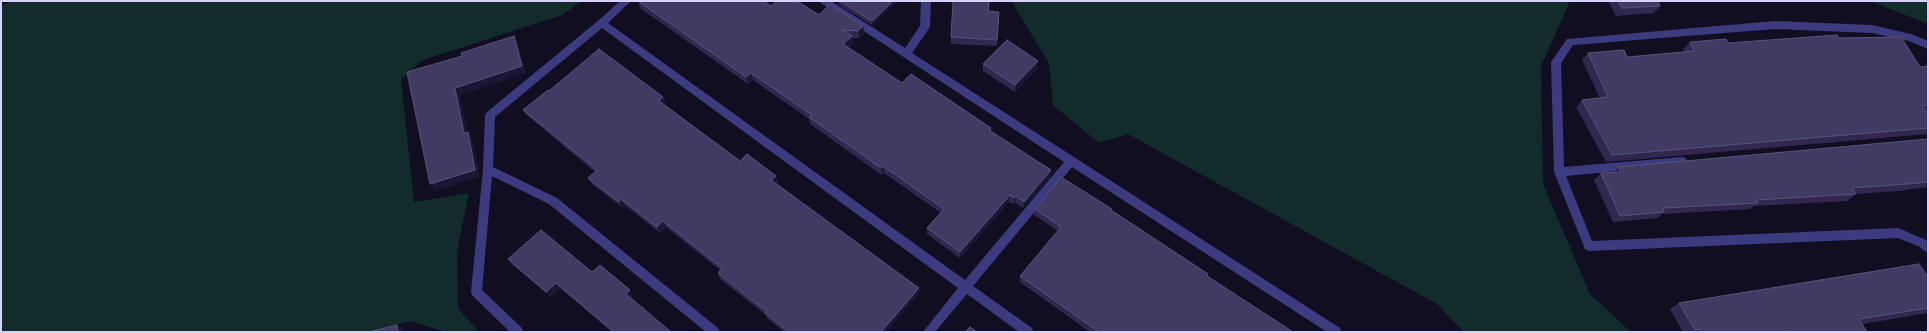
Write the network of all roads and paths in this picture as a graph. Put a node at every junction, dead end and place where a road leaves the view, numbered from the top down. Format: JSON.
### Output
{"nodes":[{"id":1,"x":626,"y":1,"type":"edge"},
{"id":2,"x":824,"y":1,"type":"edge"},
{"id":3,"x":926,"y":1,"type":"edge"},
{"id":4,"x":602,"y":23,"type":"junction"},
{"id":5,"x":1928,"y":46,"type":"edge"},
{"id":6,"x":906,"y":54,"type":"junction"},
{"id":7,"x":1692,"y":160,"type":"edge"},
{"id":8,"x":1072,"y":161,"type":"junction"},
{"id":9,"x":488,"y":169,"type":"junction"},
{"id":10,"x":1559,"y":172,"type":"junction"},
{"id":11,"x":1928,"y":248,"type":"edge"},
{"id":12,"x":966,"y":286,"type":"junction"},
{"id":13,"x":518,"y":332,"type":"edge"},
{"id":14,"x":714,"y":332,"type":"edge"},
{"id":15,"x":928,"y":332,"type":"edge"},
{"id":16,"x":1028,"y":332,"type":"edge"},
{"id":17,"x":1336,"y":332,"type":"edge"}],
"edges":[{"from":1,"to":4,"type":"street"},
{"from":2,"to":6,"type":"street"},
{"from":3,"to":6,"type":"street"},
{"from":4,"to":9,"type":"street"},
{"from":4,"to":12,"type":"street"},
{"from":5,"to":10,"type":"street"},
{"from":6,"to":8,"type":"street"},
{"from":7,"to":10,"type":"street"},
{"from":8,"to":12,"type":"street"},
{"from":8,"to":17,"type":"street"},
{"from":9,"to":13,"type":"street"},
{"from":9,"to":14,"type":"street"},
{"from":10,"to":11,"type":"street"},
{"from":12,"to":15,"type":"street"},
{"from":12,"to":16,"type":"street"}]}
